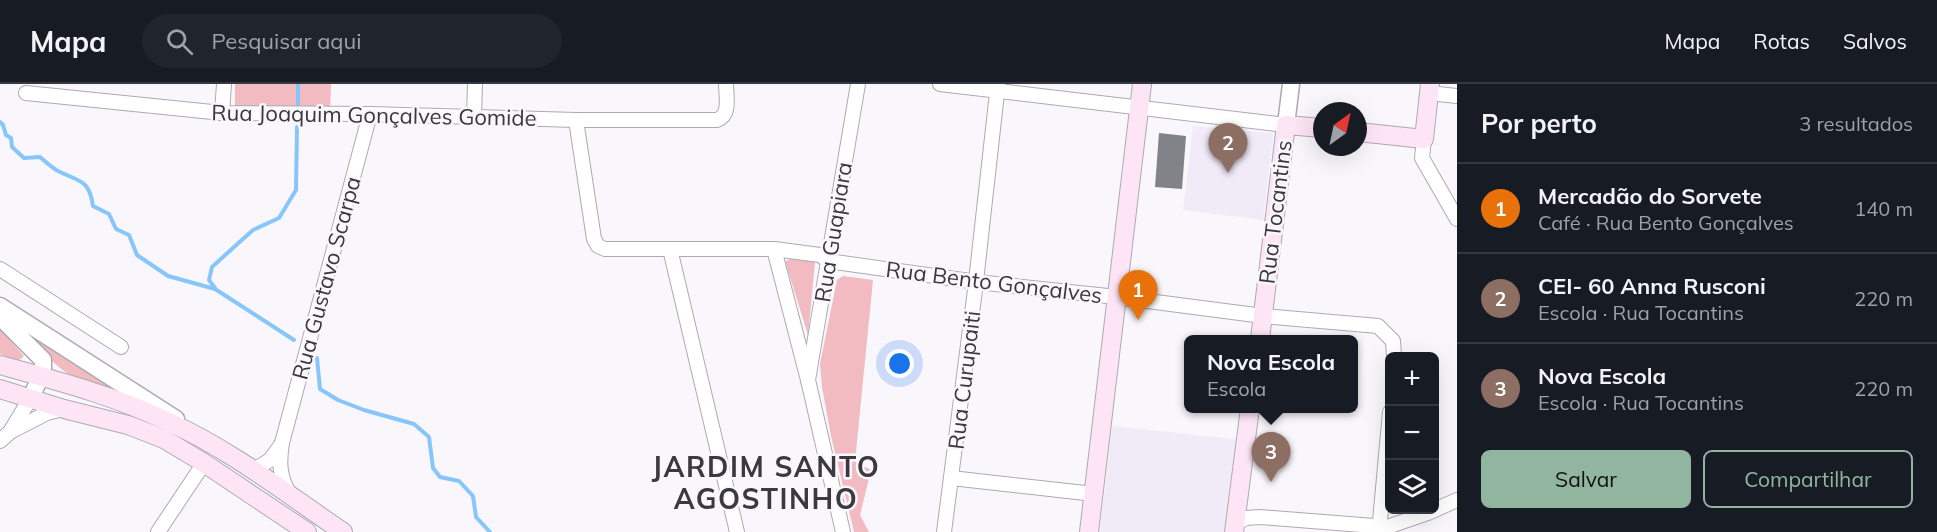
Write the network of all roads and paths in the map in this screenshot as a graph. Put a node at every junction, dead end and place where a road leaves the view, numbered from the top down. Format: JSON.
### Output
{"nodes":[{"id":1,"x":224,"y":84,"type":"edge"},
{"id":2,"x":475,"y":84,"type":"edge"},
{"id":3,"x":726,"y":84,"type":"edge"},
{"id":4,"x":858,"y":84,"type":"edge"},
{"id":5,"x":940,"y":84,"type":"edge"},
{"id":6,"x":1142,"y":84,"type":"edge"},
{"id":7,"x":1291,"y":84,"type":"edge"},
{"id":8,"x":998,"y":88,"type":"edge"},
{"id":9,"x":1430,"y":88,"type":"edge"},
{"id":10,"x":26,"y":93,"type":"dead end"},
{"id":11,"x":1457,"y":96,"type":"edge"},
{"id":12,"x":1140,"y":108,"type":"junction"},
{"id":13,"x":222,"y":113,"type":"junction"},
{"id":14,"x":370,"y":114,"type":"junction"},
{"id":15,"x":474,"y":117,"type":"junction"},
{"id":16,"x":576,"y":120,"type":"junction"},
{"id":17,"x":1286,"y":125,"type":"junction"},
{"id":18,"x":1313,"y":128,"type":"edge"},
{"id":19,"x":1367,"y":133,"type":"edge"},
{"id":20,"x":1424,"y":139,"type":"junction"},
{"id":21,"x":1457,"y":219,"type":"edge"},
{"id":22,"x":670,"y":249,"type":"junction"},
{"id":23,"x":774,"y":249,"type":"junction"},
{"id":24,"x":828,"y":261,"type":"junction"},
{"id":25,"x":0,"y":269,"type":"edge"},
{"id":26,"x":976,"y":282,"type":"junction"},
{"id":27,"x":1117,"y":297,"type":"junction"},
{"id":28,"x":0,"y":306,"type":"edge"},
{"id":29,"x":1263,"y":316,"type":"junction"},
{"id":30,"x":0,"y":317,"type":"edge"},
{"id":31,"x":1261,"y":335,"type":"edge"},
{"id":32,"x":122,"y":347,"type":"dead end"},
{"id":33,"x":1395,"y":352,"type":"edge"},
{"id":34,"x":0,"y":365,"type":"edge"},
{"id":35,"x":41,"y":376,"type":"junction"},
{"id":36,"x":808,"y":380,"type":"junction"},
{"id":37,"x":0,"y":389,"type":"edge"},
{"id":38,"x":30,"y":399,"type":"junction"},
{"id":39,"x":64,"y":409,"type":"junction"},
{"id":40,"x":1250,"y":413,"type":"edge"},
{"id":41,"x":5,"y":436,"type":"edge"},
{"id":42,"x":282,"y":443,"type":"junction"},
{"id":43,"x":1385,"y":459,"type":"edge"},
{"id":44,"x":204,"y":463,"type":"junction"},
{"id":45,"x":245,"y":466,"type":"junction"},
{"id":46,"x":951,"y":478,"type":"junction"},
{"id":47,"x":1094,"y":494,"type":"junction"},
{"id":48,"x":293,"y":498,"type":"junction"},
{"id":49,"x":1457,"y":500,"type":"edge"},
{"id":50,"x":1235,"y":528,"type":"edge"},
{"id":51,"x":1379,"y":529,"type":"edge"},
{"id":52,"x":158,"y":532,"type":"edge"},
{"id":53,"x":307,"y":532,"type":"edge"},
{"id":54,"x":343,"y":532,"type":"edge"},
{"id":55,"x":737,"y":532,"type":"edge"},
{"id":56,"x":843,"y":532,"type":"edge"},
{"id":57,"x":944,"y":532,"type":"edge"},
{"id":58,"x":1089,"y":532,"type":"edge"}],
"edges":[{"from":1,"to":13,"type":"street"},
{"from":2,"to":15,"type":"street"},
{"from":3,"to":16,"type":"street","name":"Rua Joaquim Gonçalves Gomide"},
{"from":4,"to":24,"type":"street","name":"Rua Guapiara"},
{"from":5,"to":8,"type":"street"},
{"from":6,"to":12,"type":"main road"},
{"from":7,"to":17,"type":"street","name":"Rua Tocantins"},
{"from":8,"to":12,"type":"street"},
{"from":8,"to":26,"type":"street","name":"Rua Curupaiti"},
{"from":9,"to":11,"type":"street"},
{"from":9,"to":20,"type":"main road"},
{"from":10,"to":13,"type":"street","name":"Rua Joaquim Gonçalves Gomide"},
{"from":12,"to":17,"type":"street"},
{"from":12,"to":27,"type":"main road"},
{"from":13,"to":14,"type":"street","name":"Rua Joaquim Gonçalves Gomide"},
{"from":14,"to":15,"type":"street","name":"Rua Joaquim Gonçalves Gomide"},
{"from":14,"to":42,"type":"street","name":"Rua Gustavo Scarpa"},
{"from":15,"to":16,"type":"street","name":"Rua Joaquim Gonçalves Gomide"},
{"from":16,"to":22,"type":"street","name":"Rua Bento Gonçalves"},
{"from":17,"to":18,"type":"main road"},
{"from":17,"to":29,"type":"main road","name":"Rua Tocantins"},
{"from":19,"to":20,"type":"main road"},
{"from":20,"to":21,"type":"street"},
{"from":22,"to":23,"type":"street","name":"Rua Bento Gonçalves"},
{"from":22,"to":55,"type":"street"},
{"from":23,"to":24,"type":"street","name":"Rua Bento Gonçalves"},
{"from":23,"to":36,"type":"street"},
{"from":24,"to":26,"type":"street","name":"Rua Bento Gonçalves"},
{"from":24,"to":36,"type":"street","name":"Rua Guapiara"},
{"from":25,"to":32,"type":"street"},
{"from":26,"to":27,"type":"street","name":"Rua Bento Gonçalves"},
{"from":26,"to":46,"type":"street","name":"Rua Curupaiti"},
{"from":27,"to":29,"type":"street","name":"Rua Bento Gonçalves"},
{"from":27,"to":47,"type":"main road"},
{"from":28,"to":45,"type":"street"},
{"from":29,"to":31,"type":"main road","name":"Rua Tocantins"},
{"from":29,"to":33,"type":"street","name":"Rua Bento Gonçalves"},
{"from":30,"to":35,"type":"street"},
{"from":34,"to":35,"type":"main road"},
{"from":35,"to":38,"type":"street"},
{"from":35,"to":45,"type":"main road"},
{"from":36,"to":56,"type":"street"},
{"from":37,"to":38,"type":"main road"},
{"from":38,"to":39,"type":"main road"},
{"from":38,"to":41,"type":"street"},
{"from":39,"to":41,"type":"street"},
{"from":39,"to":44,"type":"main road"},
{"from":40,"to":50,"type":"main road"},
{"from":42,"to":45,"type":"street","name":"Rua Gustavo Scarpa"},
{"from":42,"to":48,"type":"street","name":"Rua Gustavo Scarpa"},
{"from":43,"to":51,"type":"street"},
{"from":44,"to":52,"type":"street"},
{"from":44,"to":53,"type":"main road"},
{"from":45,"to":48,"type":"main road"},
{"from":46,"to":47,"type":"street"},
{"from":46,"to":57,"type":"street","name":"Rua Curupaiti"},
{"from":47,"to":58,"type":"main road"},
{"from":48,"to":54,"type":"main road"},
{"from":49,"to":51,"type":"street"},
{"from":50,"to":51,"type":"street"}]}
